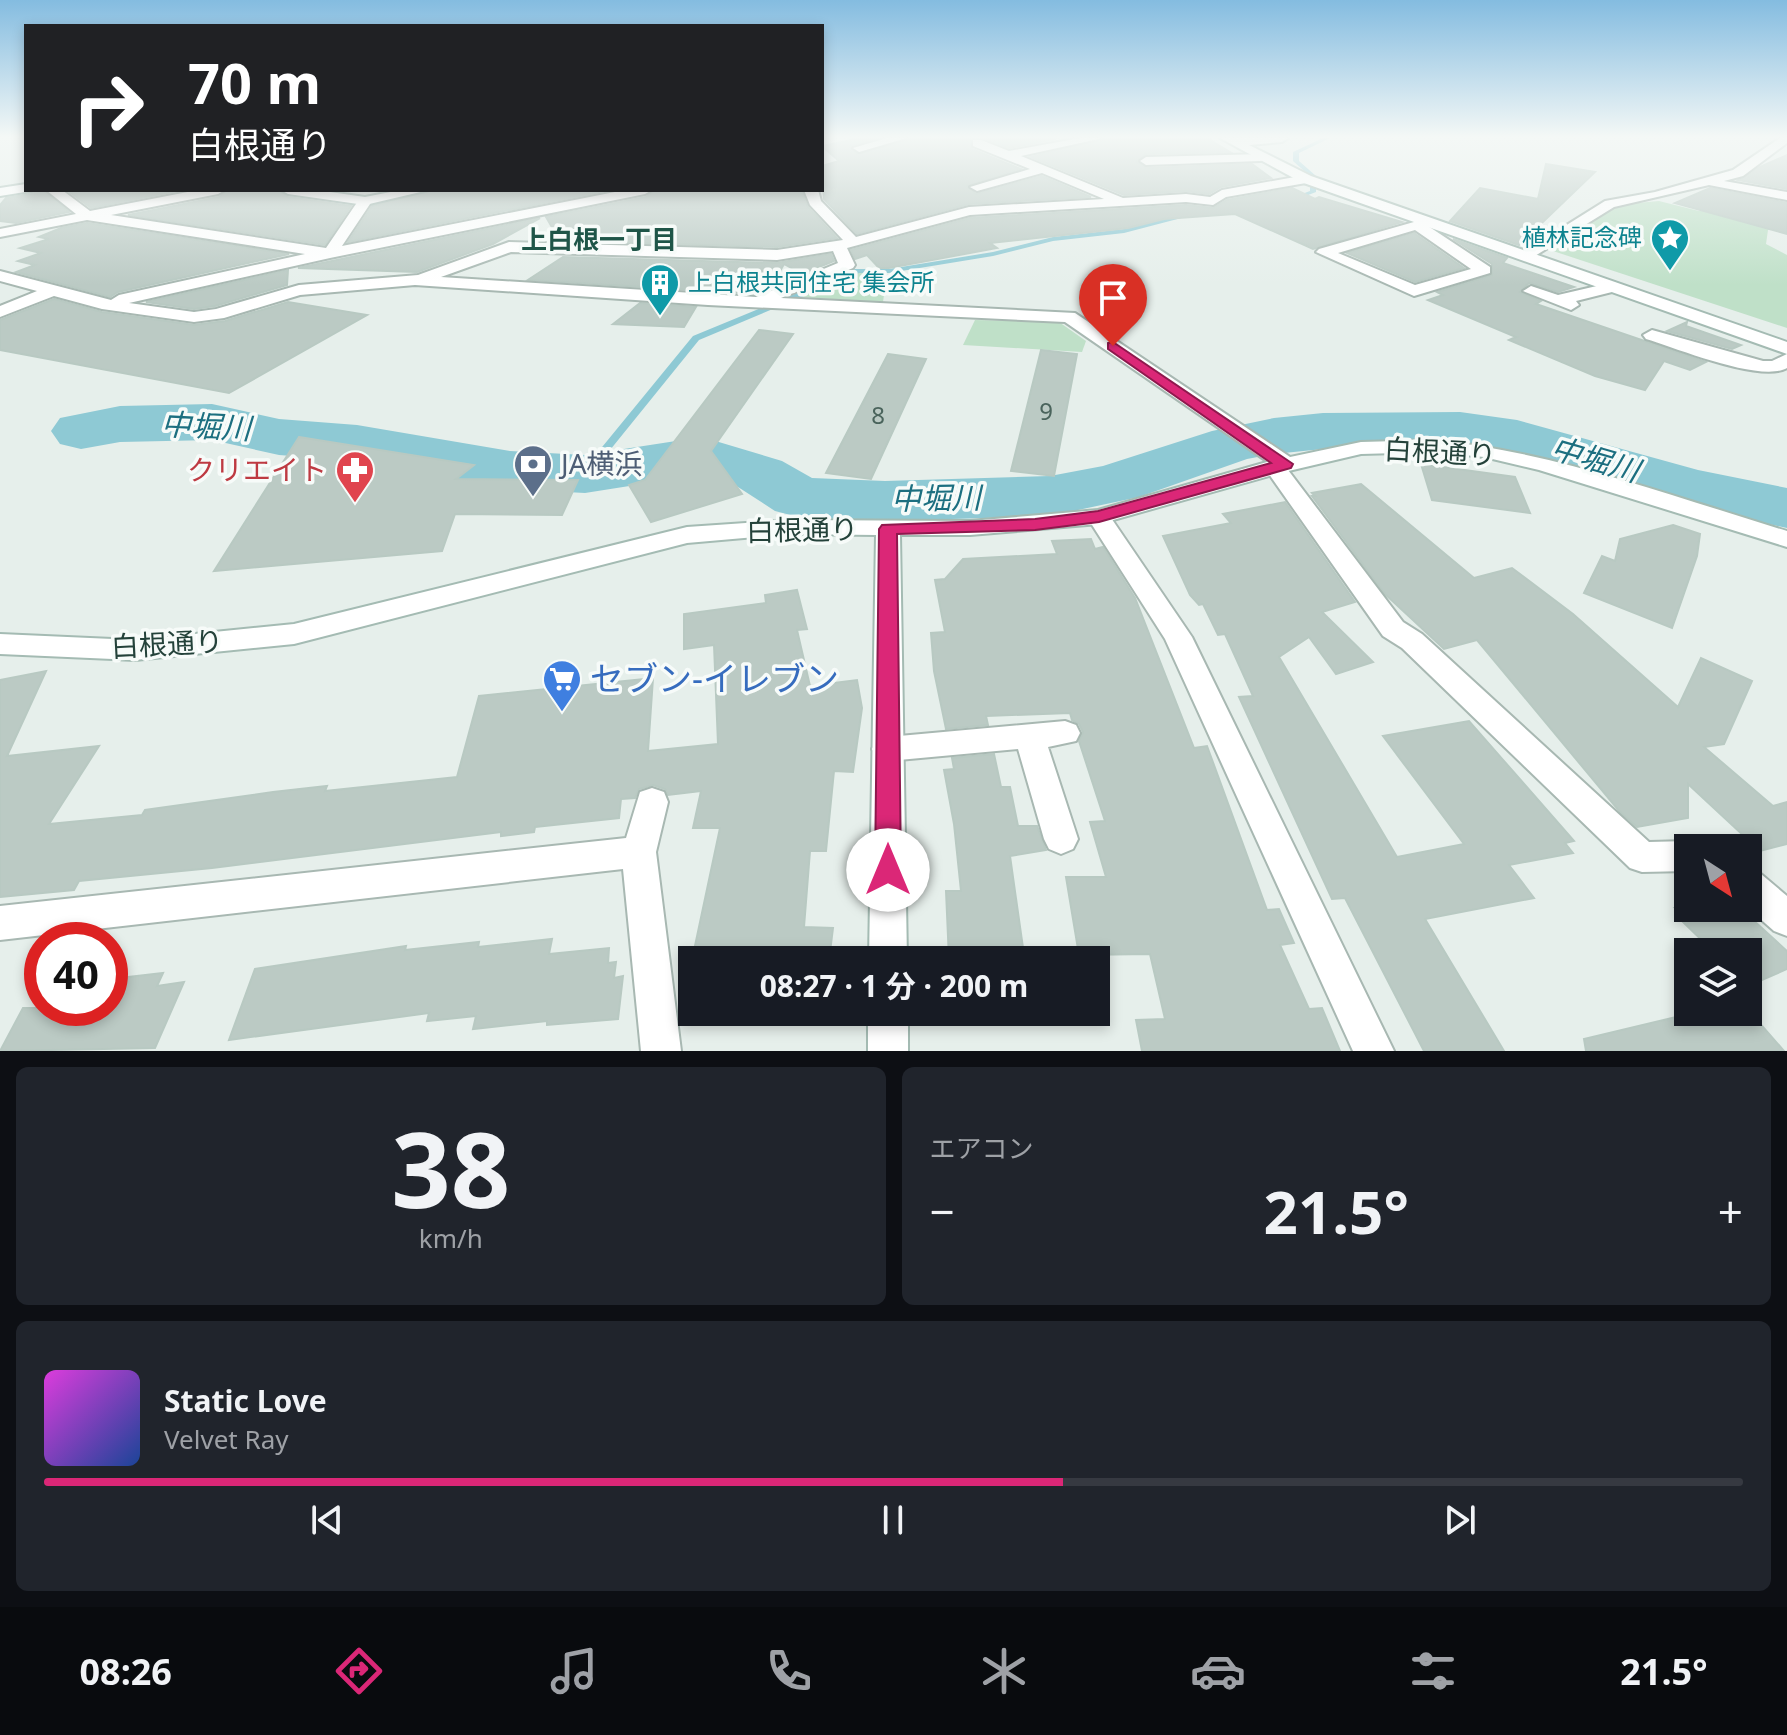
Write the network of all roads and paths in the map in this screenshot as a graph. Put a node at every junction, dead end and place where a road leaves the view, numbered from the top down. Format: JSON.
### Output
{"nodes":[{"id":1,"x":1088,"y":187,"type":"edge"},
{"id":2,"x":1261,"y":187,"type":"edge"},
{"id":3,"x":1327,"y":187,"type":"edge"},
{"id":4,"x":1686,"y":187,"type":"edge"},
{"id":5,"x":1737,"y":187,"type":"edge"},
{"id":6,"x":24,"y":188,"type":"edge"},
{"id":7,"x":0,"y":192,"type":"edge"},
{"id":8,"x":56,"y":192,"type":"edge"},
{"id":9,"x":208,"y":192,"type":"edge"},
{"id":10,"x":302,"y":192,"type":"edge"},
{"id":11,"x":412,"y":192,"type":"edge"},
{"id":12,"x":552,"y":192,"type":"edge"},
{"id":13,"x":635,"y":192,"type":"edge"},
{"id":14,"x":812,"y":192,"type":"edge"},
{"id":15,"x":1787,"y":196,"type":"edge"},
{"id":16,"x":365,"y":201,"type":"junction"},
{"id":17,"x":1123,"y":201,"type":"junction"},
{"id":18,"x":568,"y":206,"type":"junction"},
{"id":19,"x":88,"y":216,"type":"junction"},
{"id":20,"x":1423,"y":224,"type":"junction"},
{"id":21,"x":0,"y":233,"type":"edge"},
{"id":22,"x":846,"y":244,"type":"junction"},
{"id":23,"x":330,"y":253,"type":"junction"},
{"id":24,"x":1525,"y":256,"type":"junction"},
{"id":25,"x":0,"y":276,"type":"edge"},
{"id":26,"x":415,"y":280,"type":"junction"},
{"id":27,"x":1614,"y":287,"type":"junction"},
{"id":28,"x":52,"y":291,"type":"junction"},
{"id":29,"x":1531,"y":291,"type":"dead end"},
{"id":30,"x":1558,"y":300,"type":"junction"},
{"id":31,"x":756,"y":302,"type":"junction"},
{"id":32,"x":102,"y":304,"type":"junction"},
{"id":33,"x":1584,"y":311,"type":"dead end"},
{"id":34,"x":0,"y":312,"type":"edge"},
{"id":35,"x":1652,"y":335,"type":"dead end"},
{"id":36,"x":1787,"y":348,"type":"edge"},
{"id":37,"x":1787,"y":360,"type":"edge"},
{"id":38,"x":1280,"y":466,"type":"junction"},
{"id":39,"x":1099,"y":517,"type":"junction"},
{"id":40,"x":888,"y":529,"type":"junction"},
{"id":41,"x":1787,"y":539,"type":"edge"},
{"id":42,"x":0,"y":644,"type":"edge"},
{"id":43,"x":1065,"y":733,"type":"dead end"},
{"id":44,"x":1029,"y":736,"type":"junction"},
{"id":45,"x":888,"y":749,"type":"junction"},
{"id":46,"x":652,"y":802,"type":"dead end"},
{"id":47,"x":1061,"y":839,"type":"dead end"},
{"id":48,"x":639,"y":852,"type":"junction"},
{"id":49,"x":1674,"y":856,"type":"edge"},
{"id":50,"x":1762,"y":897,"type":"edge"},
{"id":51,"x":1787,"y":919,"type":"edge"},
{"id":52,"x":0,"y":923,"type":"edge"},
{"id":53,"x":888,"y":946,"type":"edge"},
{"id":54,"x":888,"y":1026,"type":"edge"},
{"id":55,"x":661,"y":1051,"type":"edge"},
{"id":56,"x":888,"y":1051,"type":"edge"},
{"id":57,"x":1374,"y":1051,"type":"edge"}],
"edges":[{"from":1,"to":17,"type":"street"},
{"from":2,"to":17,"type":"street"},
{"from":3,"to":20,"type":"street"},
{"from":4,"to":24,"type":"street"},
{"from":5,"to":15,"type":"street"},
{"from":6,"to":7,"type":"street"},
{"from":8,"to":19,"type":"street"},
{"from":9,"to":19,"type":"street"},
{"from":10,"to":16,"type":"street"},
{"from":11,"to":16,"type":"street"},
{"from":12,"to":18,"type":"street"},
{"from":13,"to":18,"type":"street"},
{"from":14,"to":22,"type":"street"},
{"from":16,"to":23,"type":"street"},
{"from":17,"to":22,"type":"street"},
{"from":18,"to":23,"type":"street"},
{"from":19,"to":21,"type":"street"},
{"from":19,"to":23,"type":"street"},
{"from":20,"to":20,"type":"street"},
{"from":20,"to":24,"type":"street"},
{"from":22,"to":26,"type":"street"},
{"from":22,"to":31,"type":"street"},
{"from":23,"to":32,"type":"street"},
{"from":24,"to":27,"type":"street"},
{"from":25,"to":28,"type":"street"},
{"from":26,"to":31,"type":"street"},
{"from":26,"to":32,"type":"street"},
{"from":27,"to":30,"type":"street"},
{"from":27,"to":36,"type":"street"},
{"from":28,"to":32,"type":"street"},
{"from":28,"to":34,"type":"street"},
{"from":29,"to":30,"type":"street"},
{"from":30,"to":33,"type":"street"},
{"from":31,"to":38,"type":"street"},
{"from":35,"to":37,"type":"street"},
{"from":38,"to":39,"type":"street","name":"白根通り"},
{"from":38,"to":41,"type":"street","name":"白根通り"},
{"from":38,"to":49,"type":"street"},
{"from":39,"to":40,"type":"street","name":"白根通り"},
{"from":39,"to":57,"type":"street"},
{"from":40,"to":42,"type":"street","name":"白根通り"},
{"from":40,"to":45,"type":"street"},
{"from":43,"to":44,"type":"street"},
{"from":44,"to":45,"type":"street"},
{"from":44,"to":47,"type":"street"},
{"from":45,"to":53,"type":"street"},
{"from":46,"to":48,"type":"street"},
{"from":48,"to":52,"type":"street"},
{"from":48,"to":55,"type":"street"},
{"from":50,"to":51,"type":"street"},
{"from":54,"to":56,"type":"street"}]}
